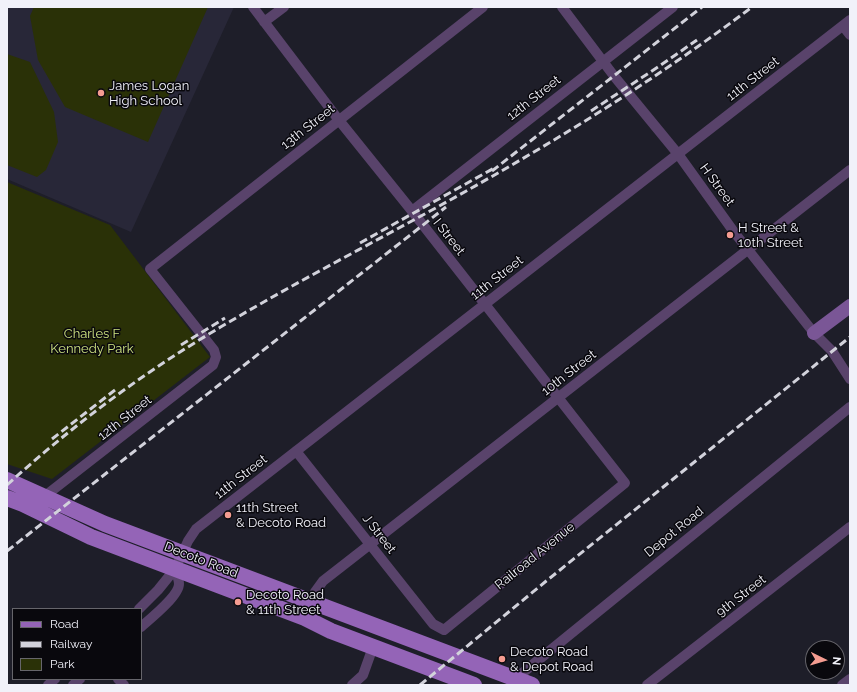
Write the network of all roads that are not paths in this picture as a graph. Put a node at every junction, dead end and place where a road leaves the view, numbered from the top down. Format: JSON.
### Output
{"nodes":[{"id":1,"x":252,"y":7,"type":"edge"},
{"id":2,"x":284,"y":7,"type":"edge"},
{"id":3,"x":483,"y":7,"type":"edge"},
{"id":4,"x":562,"y":7,"type":"edge"},
{"id":5,"x":673,"y":7,"type":"edge"},
{"id":6,"x":264,"y":22,"type":"junction"},
{"id":7,"x":846,"y":23,"type":"edge"},
{"id":8,"x":850,"y":35,"type":"edge"},
{"id":9,"x":603,"y":61,"type":"junction"},
{"id":10,"x":338,"y":119,"type":"junction"},
{"id":11,"x":678,"y":154,"type":"junction"},
{"id":12,"x":850,"y":170,"type":"edge"},
{"id":13,"x":412,"y":211,"type":"junction"},
{"id":14,"x":748,"y":250,"type":"junction"},
{"id":15,"x":485,"y":304,"type":"junction"},
{"id":16,"x":850,"y":306,"type":"edge"},
{"id":17,"x":814,"y":333,"type":"junction"},
{"id":18,"x":216,"y":357,"type":"joint"},
{"id":19,"x":850,"y":379,"type":"edge"},
{"id":20,"x":558,"y":398,"type":"junction"},
{"id":21,"x":850,"y":407,"type":"edge"},
{"id":22,"x":296,"y":451,"type":"junction"},
{"id":23,"x":7,"y":480,"type":"edge"},
{"id":24,"x":625,"y":483,"type":"joint"},
{"id":25,"x":45,"y":496,"type":"junction"},
{"id":26,"x":7,"y":498,"type":"edge"},
{"id":27,"x":850,"y":527,"type":"edge"},
{"id":28,"x":370,"y":544,"type":"junction"},
{"id":29,"x":181,"y":553,"type":"junction"},
{"id":30,"x":175,"y":568,"type":"junction"},
{"id":31,"x":311,"y":602,"type":"junction"},
{"id":32,"x":139,"y":608,"type":"edge"},
{"id":33,"x":142,"y":626,"type":"edge"},
{"id":34,"x":444,"y":630,"type":"joint"},
{"id":35,"x":373,"y":647,"type":"junction"},
{"id":36,"x":515,"y":678,"type":"junction"},
{"id":37,"x":850,"y":678,"type":"edge"},
{"id":38,"x":352,"y":685,"type":"edge"},
{"id":39,"x":474,"y":685,"type":"edge"},
{"id":40,"x":532,"y":685,"type":"edge"},
{"id":41,"x":647,"y":685,"type":"edge"},
{"id":42,"x":842,"y":685,"type":"edge"}],
"edges":[{"from":1,"to":6,"type":"street","name":"I Street"},
{"from":2,"to":6,"type":"street"},
{"from":3,"to":10,"type":"street","name":"13th Street"},
{"from":4,"to":9,"type":"street","name":"H Street"},
{"from":5,"to":9,"type":"street","name":"12th Street"},
{"from":6,"to":10,"type":"street","name":"I Street"},
{"from":7,"to":8,"type":"street"},
{"from":7,"to":11,"type":"street","name":"11th Street"},
{"from":9,"to":11,"type":"street","name":"H Street"},
{"from":9,"to":13,"type":"street","name":"12th Street"},
{"from":10,"to":13,"type":"street","name":"I Street"},
{"from":10,"to":18,"type":"street","name":"13th Street"},
{"from":11,"to":14,"type":"street","name":"H Street"},
{"from":11,"to":15,"type":"street","name":"11th Street"},
{"from":12,"to":14,"type":"street","name":"10th Street"},
{"from":13,"to":15,"type":"street","name":"I Street"},
{"from":14,"to":17,"type":"street","name":"H Street"},
{"from":14,"to":20,"type":"street","name":"10th Street"},
{"from":15,"to":20,"type":"street","name":"I Street"},
{"from":15,"to":22,"type":"street","name":"11th Street"},
{"from":16,"to":17,"type":"street"},
{"from":17,"to":19,"type":"street","name":"H Street"},
{"from":18,"to":25,"type":"street","name":"12th Street"},
{"from":20,"to":24,"type":"street","name":"I Street"},
{"from":20,"to":28,"type":"street","name":"10th Street"},
{"from":21,"to":36,"type":"street","name":"Depot Road"},
{"from":22,"to":28,"type":"street","name":"J Street"},
{"from":22,"to":29,"type":"street","name":"11th Street"},
{"from":23,"to":25,"type":"main road","name":"Decoto Road"},
{"from":24,"to":34,"type":"street","name":"Railroad Avenue"},
{"from":25,"to":29,"type":"main road","name":"Decoto Road"},
{"from":26,"to":30,"type":"main road","name":"Decoto Road"},
{"from":27,"to":41,"type":"street","name":"9th Street"},
{"from":28,"to":31,"type":"street","name":"10th Street"},
{"from":28,"to":34,"type":"street","name":"J Street"},
{"from":29,"to":30,"type":"street","name":"11th Street"},
{"from":29,"to":31,"type":"main road","name":"Decoto Road"},
{"from":30,"to":32,"type":"street","name":"11th Street"},
{"from":30,"to":33,"type":"street"},
{"from":30,"to":35,"type":"main road","name":"Decoto Road"},
{"from":31,"to":36,"type":"main road","name":"Decoto Road"},
{"from":35,"to":38,"type":"street"},
{"from":35,"to":39,"type":"main road","name":"Decoto Road"},
{"from":36,"to":40,"type":"main road","name":"Decoto Road"},
{"from":37,"to":42,"type":"street"}]}
